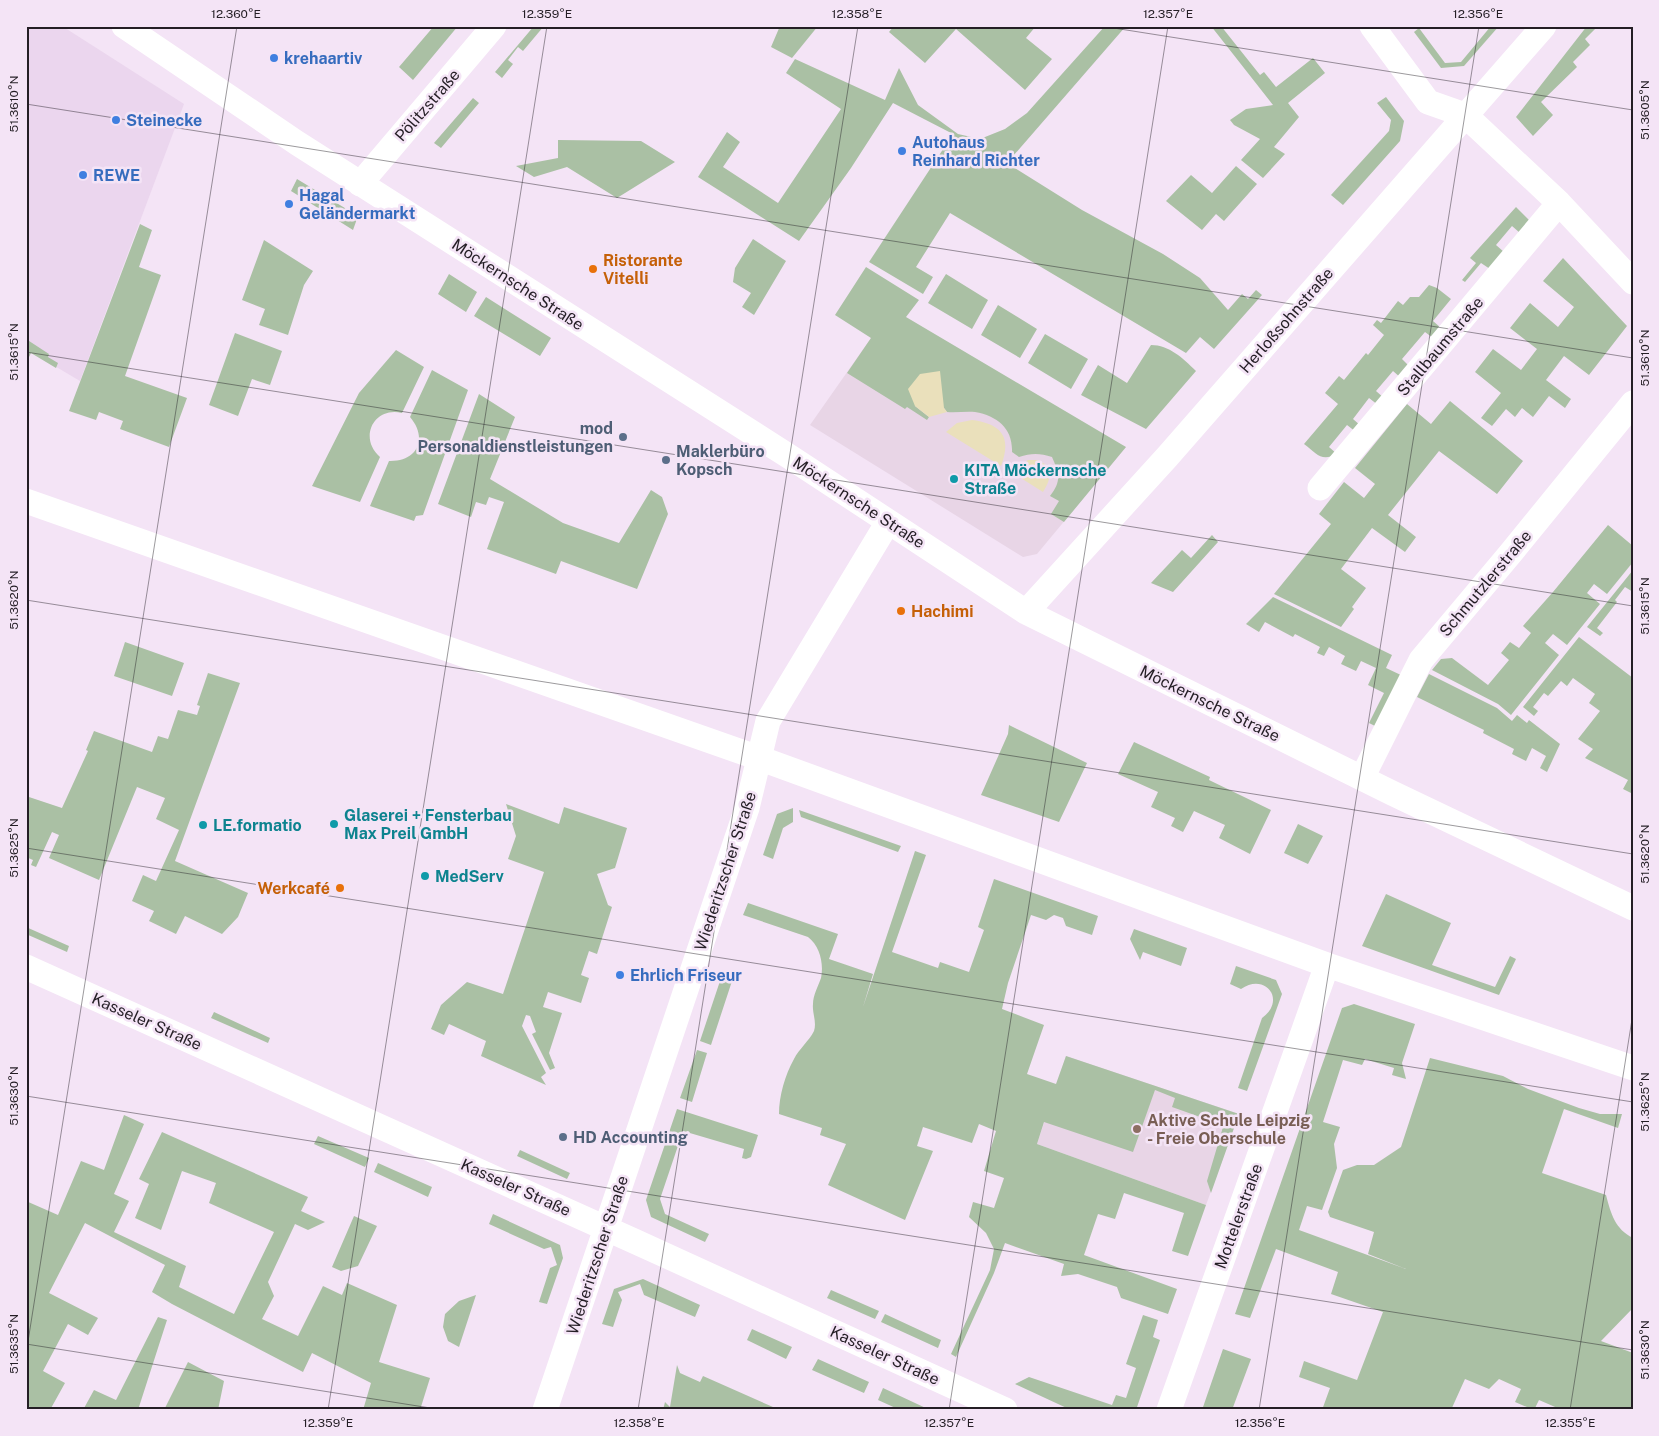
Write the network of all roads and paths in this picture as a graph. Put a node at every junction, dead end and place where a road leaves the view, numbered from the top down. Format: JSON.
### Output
{"nodes":[{"id":1,"x":124,"y":26,"type":"edge"},
{"id":2,"x":494,"y":26,"type":"edge"},
{"id":3,"x":1372,"y":26,"type":"edge"},
{"id":4,"x":1544,"y":26,"type":"edge"},
{"id":5,"x":1465,"y":115,"type":"junction"},
{"id":6,"x":360,"y":184,"type":"junction"},
{"id":7,"x":1559,"y":203,"type":"junction"},
{"id":8,"x":1633,"y":282,"type":"edge"},
{"id":9,"x":1633,"y":404,"type":"edge"},
{"id":10,"x":1320,"y":488,"type":"dead end"},
{"id":11,"x":26,"y":500,"type":"edge"},
{"id":12,"x":888,"y":522,"type":"junction"},
{"id":13,"x":1026,"y":612,"type":"junction"},
{"id":14,"x":759,"y":758,"type":"junction"},
{"id":15,"x":1362,"y":778,"type":"junction"},
{"id":16,"x":1633,"y":908,"type":"edge"},
{"id":17,"x":1327,"y":965,"type":"junction"},
{"id":18,"x":26,"y":967,"type":"edge"},
{"id":19,"x":1633,"y":1068,"type":"edge"},
{"id":20,"x":606,"y":1228,"type":"junction"},
{"id":21,"x":545,"y":1410,"type":"edge"},
{"id":22,"x":1005,"y":1410,"type":"edge"},
{"id":23,"x":1169,"y":1410,"type":"edge"}],
"edges":[{"from":1,"to":6,"type":"street","name":"Möckernsche Straße"},
{"from":2,"to":6,"type":"street","name":"Pölitzstraße"},
{"from":3,"to":5,"type":"street"},
{"from":4,"to":5,"type":"street","name":"Herloßsohnstraße"},
{"from":5,"to":7,"type":"street"},
{"from":5,"to":13,"type":"street","name":"Herloßsohnstraße"},
{"from":6,"to":12,"type":"street","name":"Möckernsche Straße"},
{"from":7,"to":8,"type":"street"},
{"from":7,"to":10,"type":"street","name":"Stallbaumstraße"},
{"from":9,"to":15,"type":"street","name":"Schmutzlerstraße"},
{"from":11,"to":14,"type":"street"},
{"from":12,"to":13,"type":"street","name":"Möckernsche Straße"},
{"from":12,"to":14,"type":"street","name":"Wiederitzscher Straße"},
{"from":13,"to":15,"type":"street","name":"Möckernsche Straße"},
{"from":14,"to":17,"type":"street"},
{"from":14,"to":20,"type":"street","name":"Wiederitzscher Straße"},
{"from":15,"to":16,"type":"street","name":"Möckernsche Straße"},
{"from":17,"to":19,"type":"street"},
{"from":17,"to":23,"type":"street","name":"Mottelerstraße"},
{"from":18,"to":20,"type":"street","name":"Kasseler Straße"},
{"from":20,"to":21,"type":"street","name":"Wiederitzscher Straße"},
{"from":20,"to":22,"type":"street","name":"Kasseler Straße"}]}
